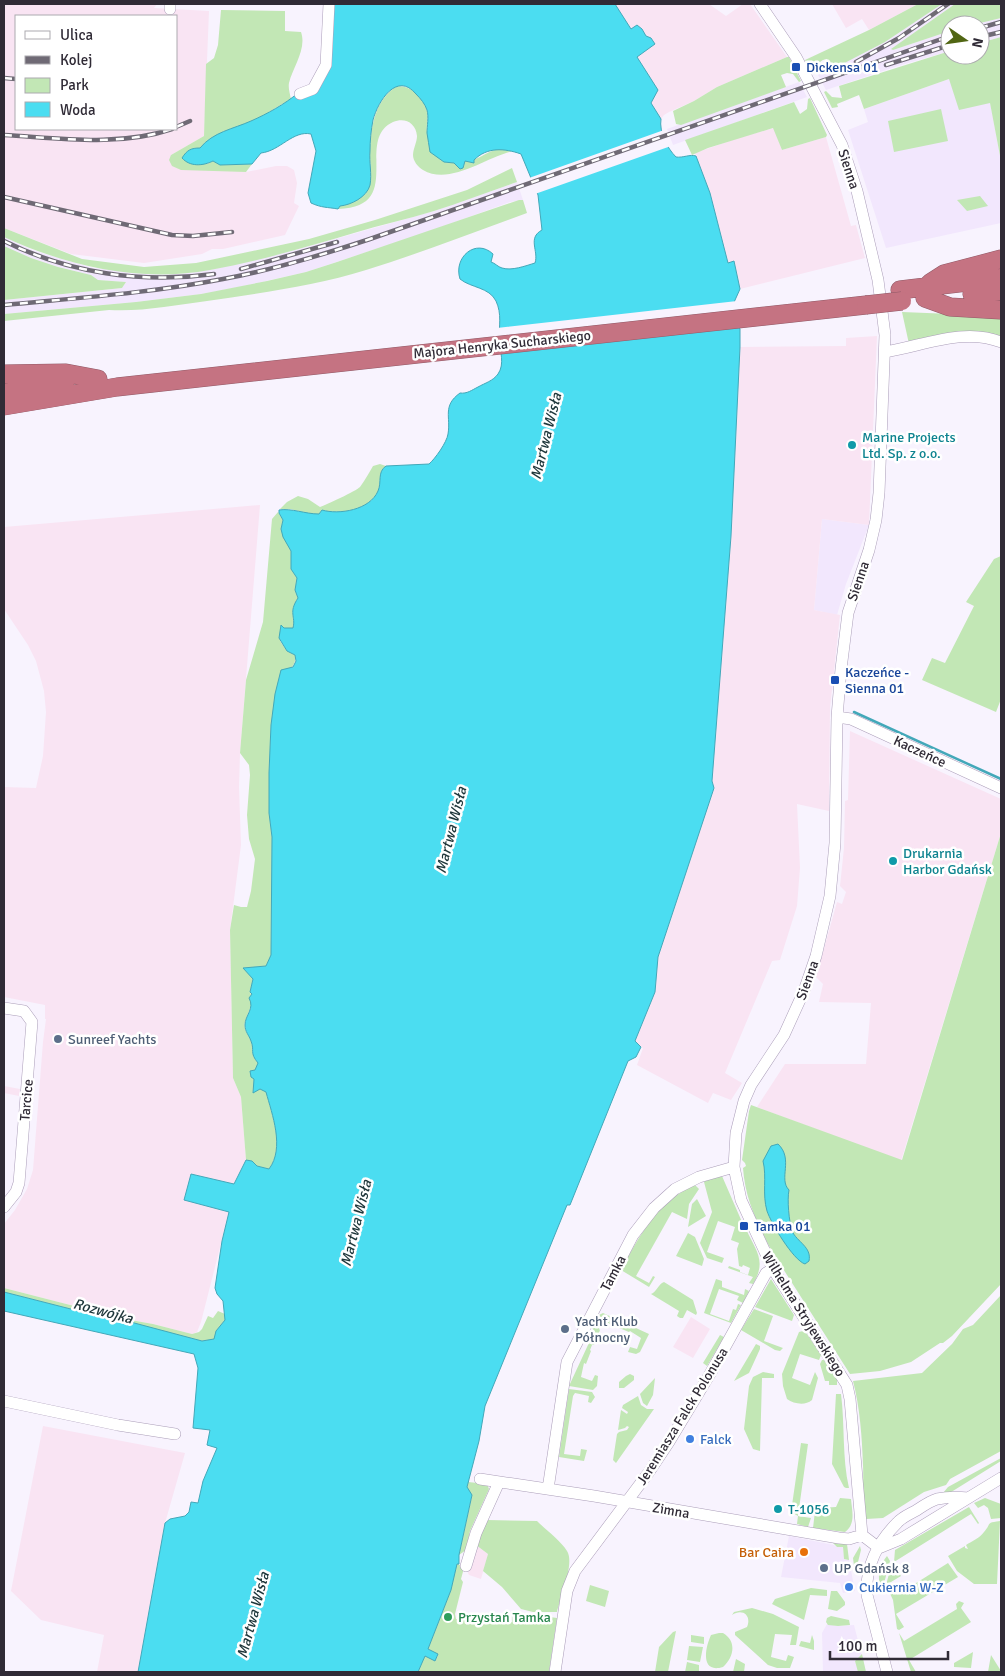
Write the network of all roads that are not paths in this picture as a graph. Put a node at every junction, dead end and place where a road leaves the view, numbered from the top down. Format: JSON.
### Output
{"nodes":[{"id":1,"x":329,"y":4,"type":"edge"},
{"id":2,"x":760,"y":4,"type":"edge"},
{"id":3,"x":300,"y":94,"type":"dead end"},
{"id":4,"x":1001,"y":258,"type":"edge"},
{"id":5,"x":1001,"y":278,"type":"edge"},
{"id":6,"x":1001,"y":291,"type":"edge"},
{"id":7,"x":924,"y":293,"type":"junction"},
{"id":8,"x":1001,"y":310,"type":"edge"},
{"id":9,"x":1001,"y":342,"type":"edge"},
{"id":10,"x":885,"y":352,"type":"junction"},
{"id":11,"x":324,"y":359,"type":"junction"},
{"id":12,"x":4,"y":374,"type":"edge"},
{"id":13,"x":98,"y":379,"type":"junction"},
{"id":14,"x":4,"y":393,"type":"edge"},
{"id":15,"x":23,"y":402,"type":"junction"},
{"id":16,"x":4,"y":406,"type":"edge"},
{"id":17,"x":4,"y":413,"type":"edge"},
{"id":18,"x":837,"y":718,"type":"junction"},
{"id":19,"x":1001,"y":788,"type":"edge"},
{"id":20,"x":4,"y":1008,"type":"edge"},
{"id":21,"x":734,"y":1167,"type":"junction"},
{"id":22,"x":4,"y":1207,"type":"edge"},
{"id":23,"x":774,"y":1269,"type":"junction"},
{"id":24,"x":4,"y":1401,"type":"edge"},
{"id":25,"x":175,"y":1434,"type":"dead end"},
{"id":26,"x":1001,"y":1478,"type":"edge"},
{"id":27,"x":480,"y":1479,"type":"dead end"},
{"id":28,"x":499,"y":1482,"type":"junction"},
{"id":29,"x":548,"y":1489,"type":"junction"},
{"id":30,"x":968,"y":1498,"type":"junction"},
{"id":31,"x":627,"y":1502,"type":"junction"},
{"id":32,"x":862,"y":1535,"type":"junction"},
{"id":33,"x":879,"y":1548,"type":"junction"},
{"id":34,"x":466,"y":1566,"type":"dead end"},
{"id":35,"x":555,"y":1672,"type":"edge"},
{"id":36,"x":887,"y":1672,"type":"edge"}],
"edges":[{"from":1,"to":3,"type":"street"},
{"from":2,"to":10,"type":"street","name":"Sienna"},
{"from":4,"to":7,"type":"highway"},
{"from":5,"to":7,"type":"highway","name":"Majora Henryka Sucharskiego"},
{"from":6,"to":7,"type":"highway","name":"Majora Henryka Sucharskiego"},
{"from":7,"to":8,"type":"highway"},
{"from":7,"to":11,"type":"highway","name":"Majora Henryka Sucharskiego"},
{"from":9,"to":10,"type":"street"},
{"from":10,"to":18,"type":"street","name":"Sienna"},
{"from":11,"to":13,"type":"highway","name":"Majora Henryka Sucharskiego"},
{"from":11,"to":15,"type":"highway","name":"Majora Henryka Sucharskiego"},
{"from":12,"to":13,"type":"highway"},
{"from":13,"to":14,"type":"highway","name":"Majora Henryka Sucharskiego"},
{"from":15,"to":16,"type":"highway","name":"Majora Henryka Sucharskiego"},
{"from":15,"to":17,"type":"highway"},
{"from":18,"to":19,"type":"street","name":"Kaczeńce"},
{"from":18,"to":21,"type":"street","name":"Sienna"},
{"from":20,"to":22,"type":"street","name":"Tarcice"},
{"from":21,"to":23,"type":"street","name":"Wilhelma Stryjewskiego"},
{"from":21,"to":29,"type":"street","name":"Tamka"},
{"from":23,"to":31,"type":"street","name":"Jeremiasza Falck Polonusa"},
{"from":23,"to":32,"type":"street","name":"Wilhelma Stryjewskiego"},
{"from":24,"to":25,"type":"street"},
{"from":26,"to":30,"type":"street"},
{"from":27,"to":28,"type":"street","name":"Zimna"},
{"from":28,"to":29,"type":"street","name":"Zimna"},
{"from":28,"to":34,"type":"street"},
{"from":29,"to":31,"type":"street","name":"Zimna"},
{"from":30,"to":33,"type":"street"},
{"from":30,"to":33,"type":"street"},
{"from":31,"to":32,"type":"street","name":"Zimna"},
{"from":31,"to":35,"type":"street","name":"Jeremiasza Falck Polonusa"},
{"from":32,"to":33,"type":"street"},
{"from":33,"to":36,"type":"street"}]}
